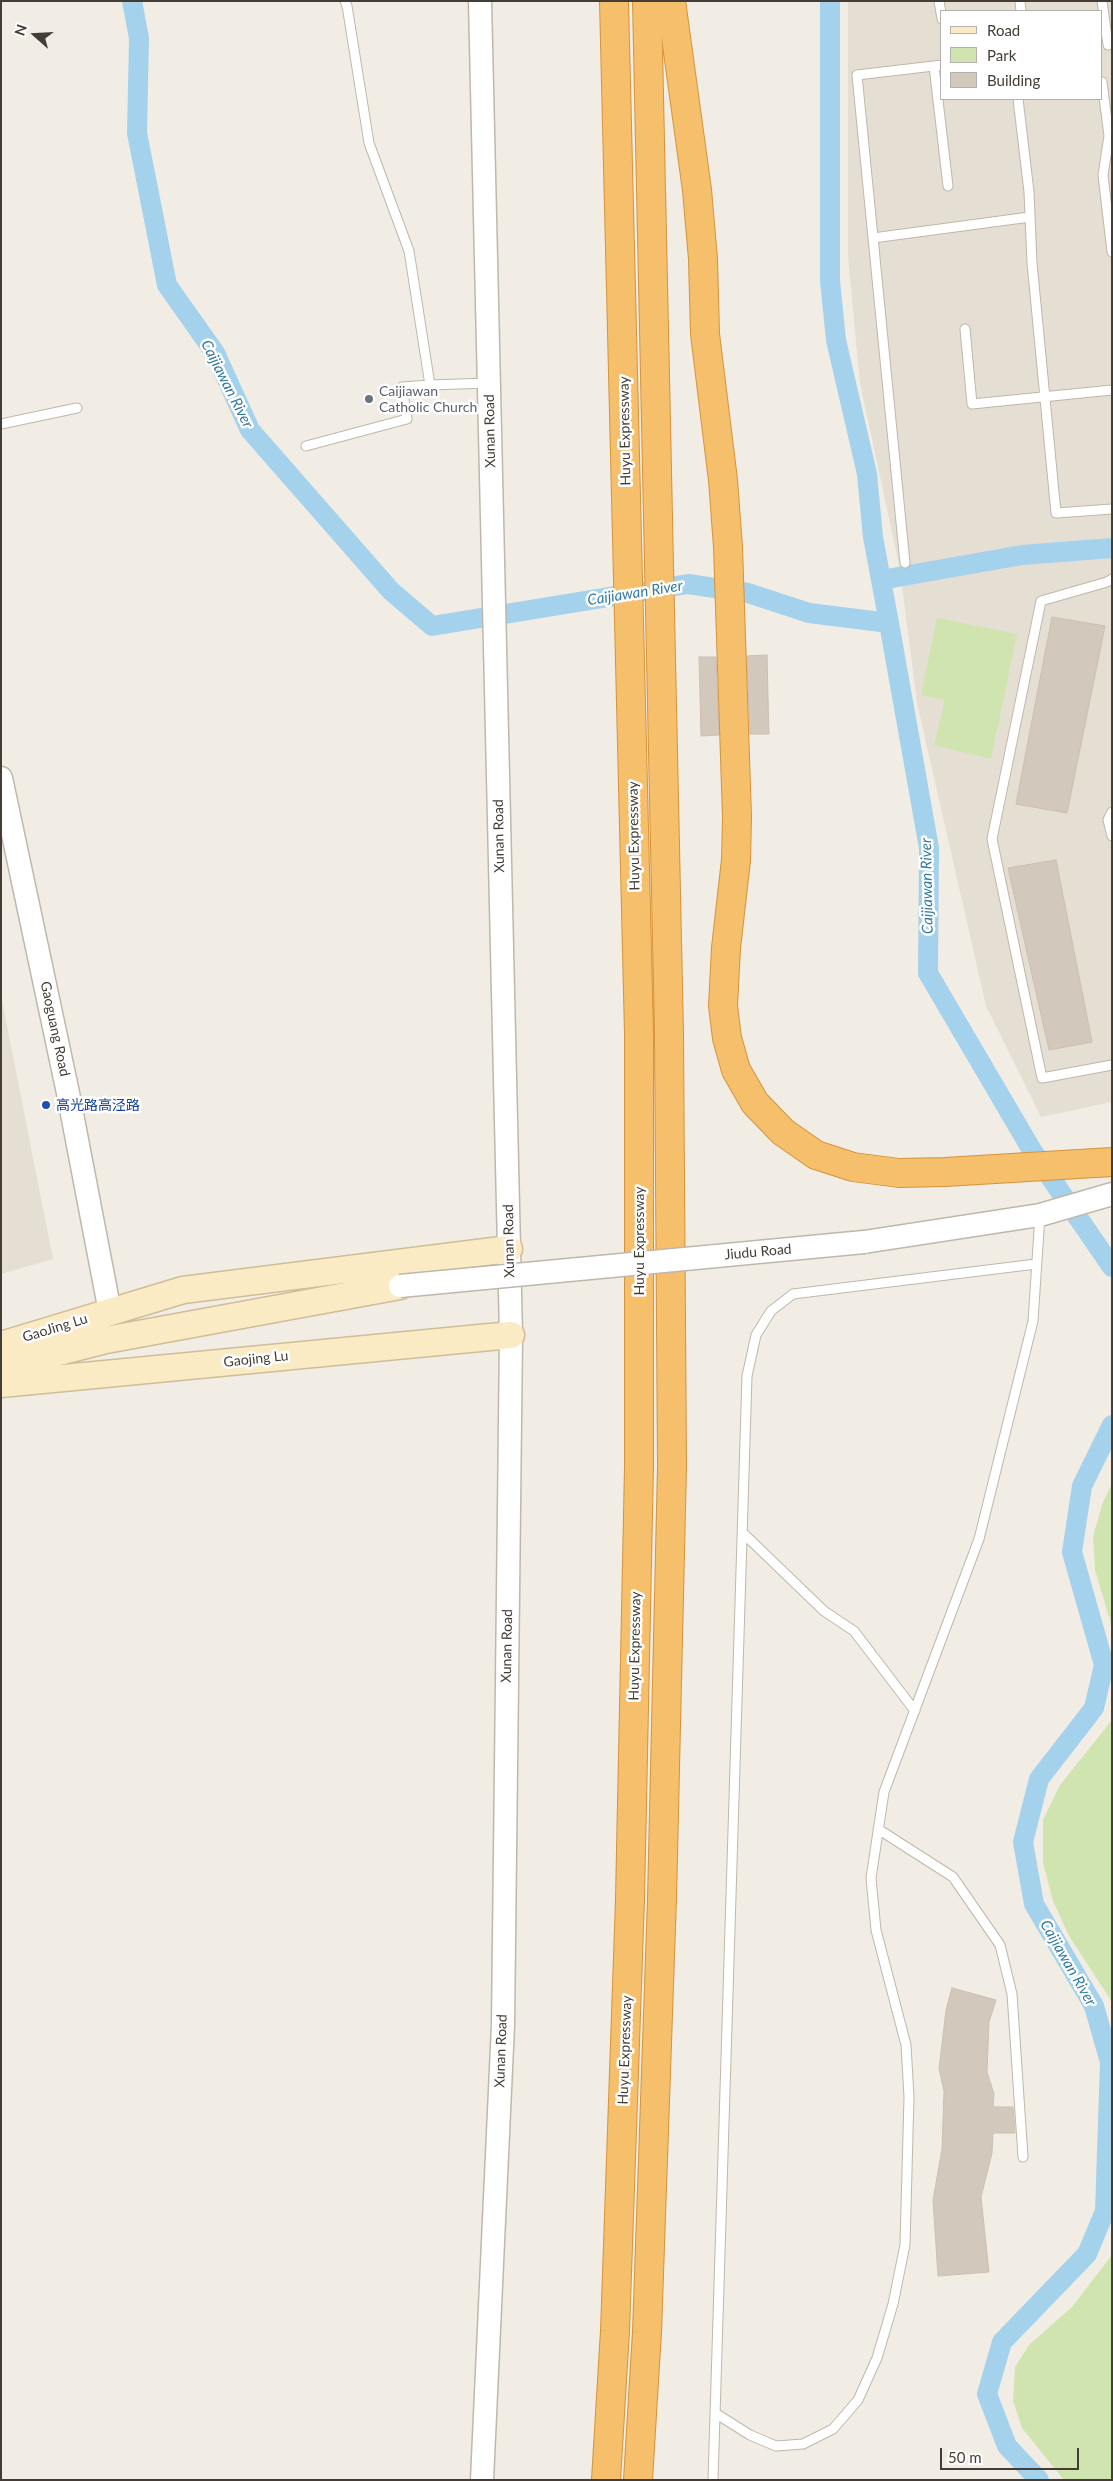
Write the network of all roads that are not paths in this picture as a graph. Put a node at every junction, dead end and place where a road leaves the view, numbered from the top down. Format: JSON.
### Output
{"nodes":[{"id":1,"x":345,"y":1,"type":"edge"},
{"id":2,"x":480,"y":1,"type":"edge"},
{"id":3,"x":614,"y":1,"type":"edge"},
{"id":4,"x":647,"y":1,"type":"edge"},
{"id":5,"x":652,"y":1,"type":"edge"},
{"id":6,"x":671,"y":1,"type":"edge"},
{"id":7,"x":1102,"y":1,"type":"edge"},
{"id":8,"x":1107,"y":46,"type":"edge"},
{"id":9,"x":938,"y":66,"type":"edge"},
{"id":10,"x":940,"y":90,"type":"edge"},
{"id":11,"x":1103,"y":90,"type":"edge"},
{"id":12,"x":941,"y":100,"type":"edge"},
{"id":13,"x":1018,"y":100,"type":"edge"},
{"id":14,"x":948,"y":186,"type":"dead end"},
{"id":15,"x":1030,"y":217,"type":"junction"},
{"id":16,"x":873,"y":238,"type":"junction"},
{"id":17,"x":1112,"y":252,"type":"edge"},
{"id":18,"x":965,"y":329,"type":"dead end"},
{"id":19,"x":489,"y":383,"type":"junction"},
{"id":20,"x":430,"y":385,"type":"junction"},
{"id":21,"x":1112,"y":390,"type":"edge"},
{"id":22,"x":1045,"y":397,"type":"junction"},
{"id":23,"x":77,"y":408,"type":"dead end"},
{"id":24,"x":1,"y":424,"type":"edge"},
{"id":25,"x":306,"y":446,"type":"dead end"},
{"id":26,"x":1112,"y":509,"type":"edge"},
{"id":27,"x":660,"y":541,"type":"junction"},
{"id":28,"x":905,"y":563,"type":"dead end"},
{"id":29,"x":1112,"y":579,"type":"edge"},
{"id":30,"x":1,"y":778,"type":"edge"},
{"id":31,"x":1112,"y":812,"type":"edge"},
{"id":32,"x":1112,"y":836,"type":"edge"},
{"id":33,"x":1112,"y":1065,"type":"edge"},
{"id":34,"x":1112,"y":1162,"type":"edge"},
{"id":35,"x":1112,"y":1194,"type":"edge"},
{"id":36,"x":1040,"y":1215,"type":"junction"},
{"id":37,"x":509,"y":1249,"type":"junction"},
{"id":38,"x":1036,"y":1264,"type":"junction"},
{"id":39,"x":400,"y":1286,"type":"joint"},
{"id":40,"x":110,"y":1312,"type":"junction"},
{"id":41,"x":511,"y":1334,"type":"junction"},
{"id":42,"x":1,"y":1345,"type":"edge"},
{"id":43,"x":1,"y":1366,"type":"edge"},
{"id":44,"x":1,"y":1384,"type":"edge"},
{"id":45,"x":742,"y":1532,"type":"junction"},
{"id":46,"x":915,"y":1711,"type":"junction"},
{"id":47,"x":632,"y":1819,"type":"junction"},
{"id":48,"x":878,"y":1829,"type":"junction"},
{"id":49,"x":1023,"y":2157,"type":"dead end"},
{"id":50,"x":607,"y":2360,"type":"junction"},
{"id":51,"x":715,"y":2413,"type":"junction"},
{"id":52,"x":482,"y":2480,"type":"edge"},
{"id":53,"x":590,"y":2480,"type":"edge"},
{"id":54,"x":600,"y":2480,"type":"edge"},
{"id":55,"x":606,"y":2480,"type":"edge"},
{"id":56,"x":638,"y":2480,"type":"edge"},
{"id":57,"x":713,"y":2480,"type":"edge"}],
"edges":[{"from":1,"to":20,"type":"lane"},
{"from":2,"to":19,"type":"street","name":"Xunan Road"},
{"from":3,"to":47,"type":"highway","name":"Huyu Expressway"},
{"from":4,"to":27,"type":"highway"},
{"from":5,"to":27,"type":"highway"},
{"from":6,"to":34,"type":"highway"},
{"from":7,"to":8,"type":"lane"},
{"from":9,"to":10,"type":"lane"},
{"from":9,"to":16,"type":"lane"},
{"from":11,"to":17,"type":"lane"},
{"from":12,"to":14,"type":"lane"},
{"from":13,"to":15,"type":"lane"},
{"from":15,"to":16,"type":"lane"},
{"from":15,"to":22,"type":"lane"},
{"from":16,"to":28,"type":"lane"},
{"from":18,"to":22,"type":"lane"},
{"from":19,"to":20,"type":"lane"},
{"from":19,"to":37,"type":"street","name":"Xunan Road"},
{"from":20,"to":25,"type":"lane"},
{"from":21,"to":22,"type":"lane"},
{"from":22,"to":26,"type":"lane"},
{"from":23,"to":24,"type":"lane"},
{"from":27,"to":56,"type":"highway"},
{"from":29,"to":33,"type":"lane"},
{"from":30,"to":40,"type":"street","name":"Gaoguang Road"},
{"from":31,"to":32,"type":"lane"},
{"from":35,"to":36,"type":"street","name":"Jiudu Road"},
{"from":36,"to":38,"type":"lane"},
{"from":36,"to":39,"type":"street","name":"Jiudu Road","bridge":true},
{"from":37,"to":40,"type":"main road","name":"GaoJing Lu"},
{"from":37,"to":41,"type":"street","name":"Xunan Road"},
{"from":38,"to":45,"type":"lane"},
{"from":38,"to":46,"type":"lane"},
{"from":39,"to":43,"type":"main road","name":"Gaojing Lu"},
{"from":40,"to":42,"type":"main road","name":"GaoJing Lu"},
{"from":41,"to":44,"type":"main road","name":"Gaojing Lu"},
{"from":41,"to":52,"type":"street","name":"Xunan Road"},
{"from":45,"to":46,"type":"lane"},
{"from":45,"to":51,"type":"lane"},
{"from":46,"to":48,"type":"lane"},
{"from":47,"to":50,"type":"highway"},
{"from":47,"to":55,"type":"highway","name":"Huyu Expressway"},
{"from":48,"to":49,"type":"lane"},
{"from":48,"to":51,"type":"lane"},
{"from":50,"to":53,"type":"highway"},
{"from":50,"to":54,"type":"highway"},
{"from":51,"to":57,"type":"lane"}]}
